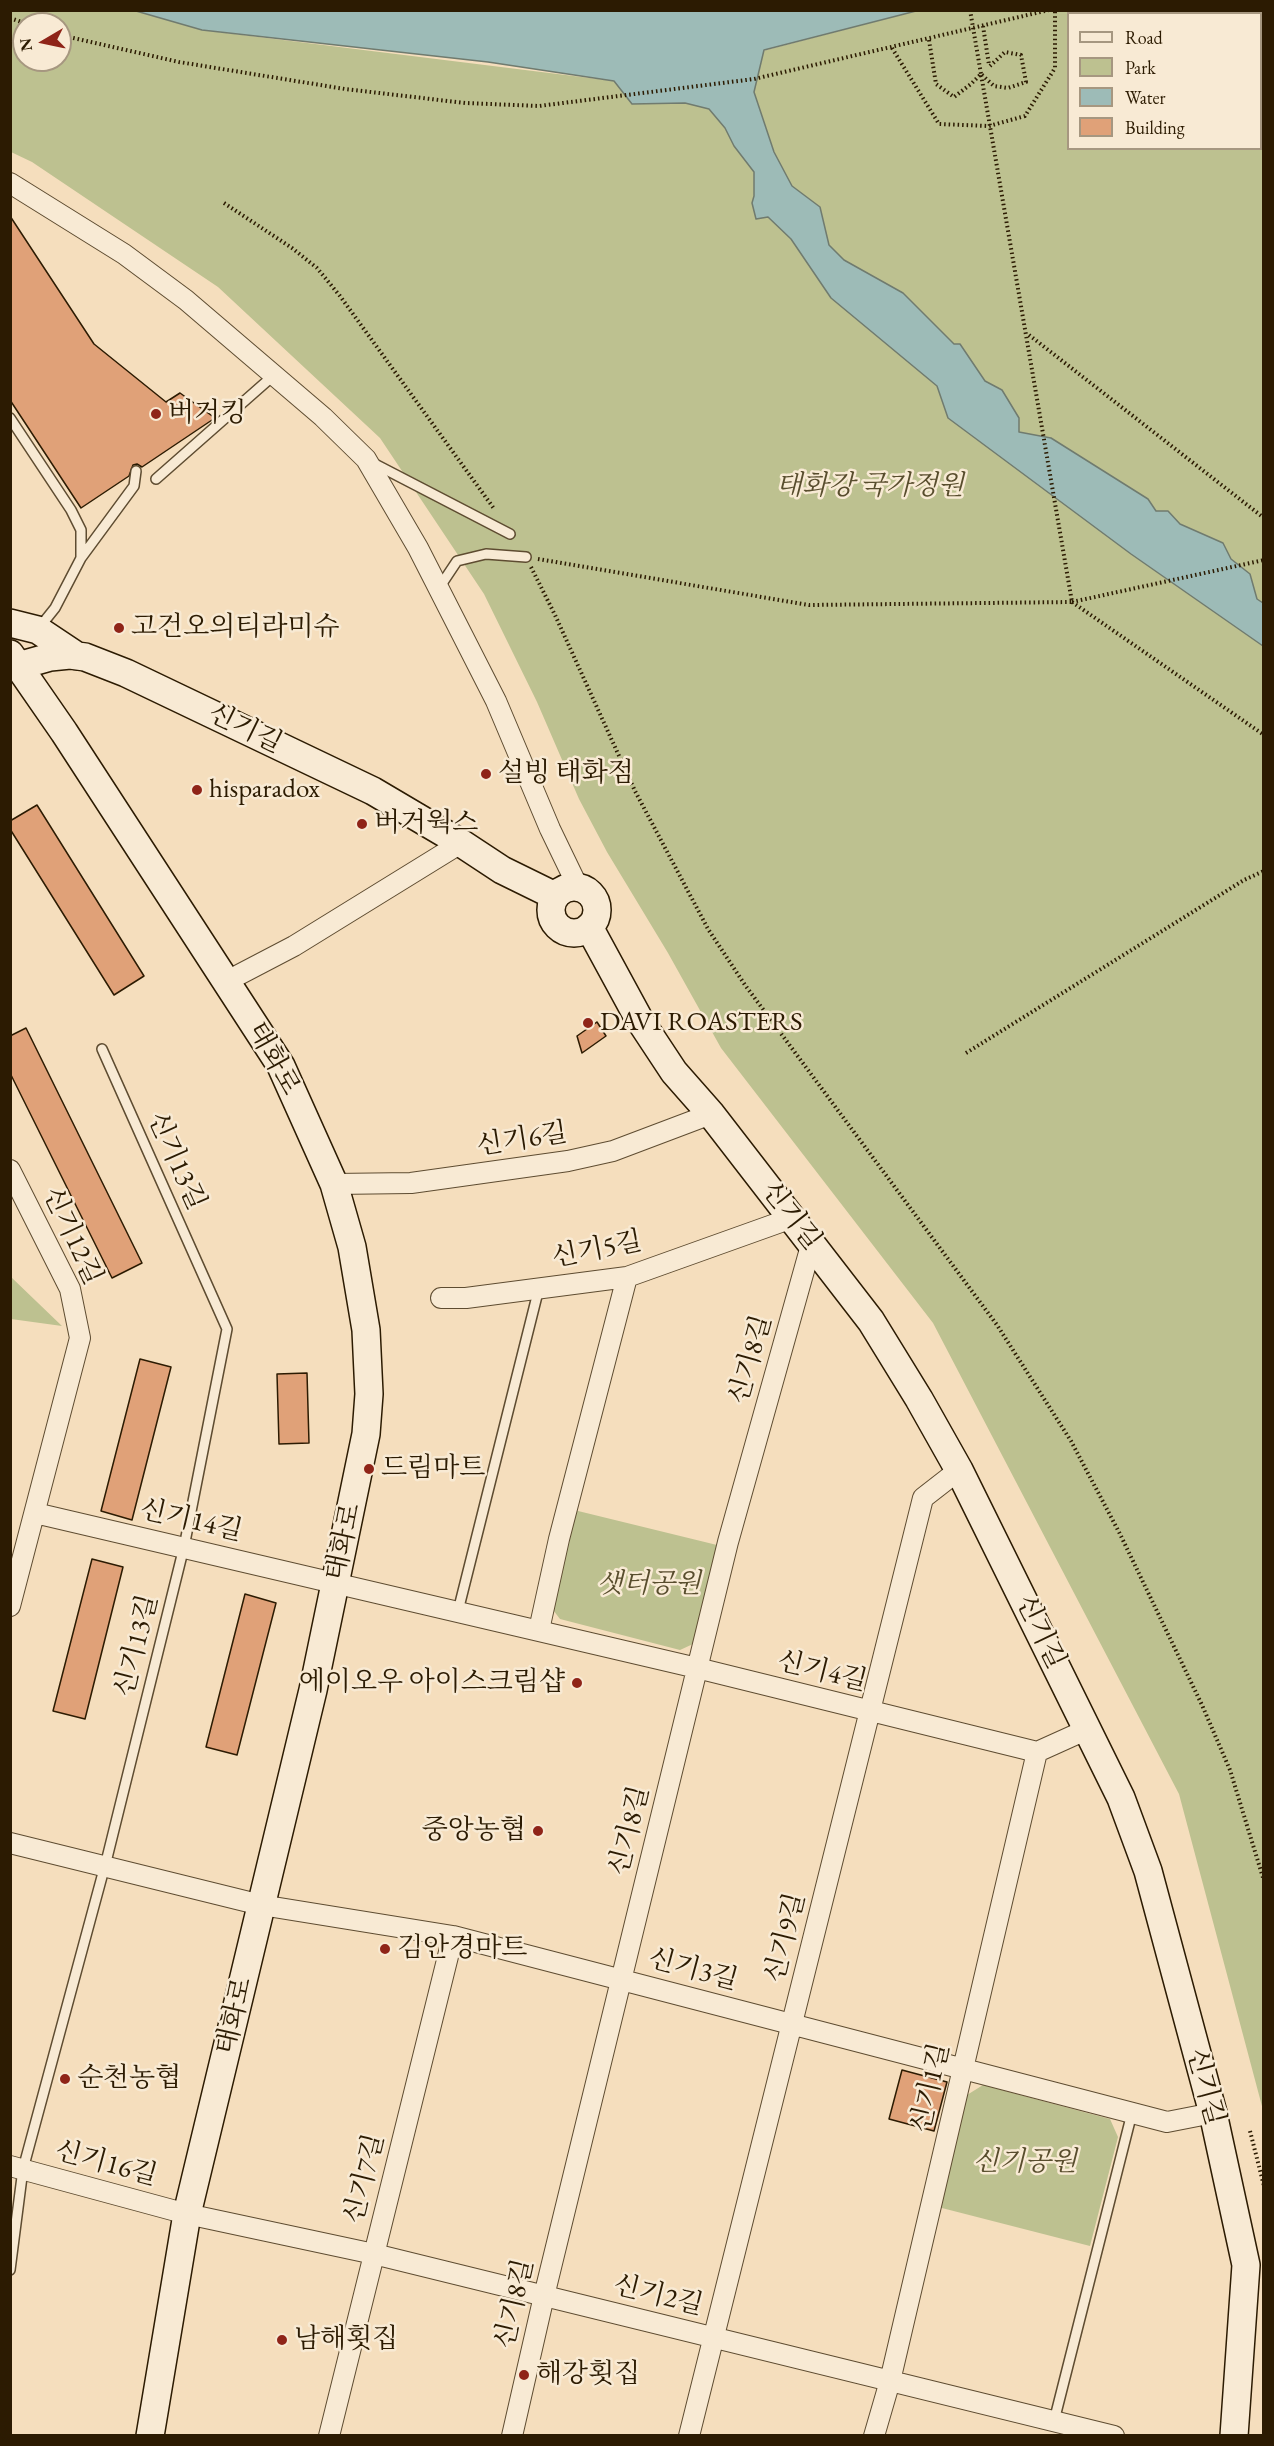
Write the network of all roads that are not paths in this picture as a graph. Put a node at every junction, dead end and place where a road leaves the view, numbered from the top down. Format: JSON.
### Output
{"nodes":[{"id":1,"x":10,"y":183,"type":"edge"},
{"id":2,"x":273,"y":375,"type":"junction"},
{"id":3,"x":10,"y":418,"type":"edge"},
{"id":4,"x":366,"y":459,"type":"junction"},
{"id":5,"x":136,"y":471,"type":"dead end"},
{"id":6,"x":156,"y":479,"type":"dead end"},
{"id":7,"x":510,"y":534,"type":"road end"},
{"id":8,"x":526,"y":557,"type":"road end"},
{"id":9,"x":81,"y":558,"type":"junction"},
{"id":10,"x":439,"y":588,"type":"junction"},
{"id":11,"x":10,"y":623,"type":"edge"},
{"id":12,"x":38,"y":630,"type":"junction"},
{"id":13,"x":77,"y":656,"type":"junction"},
{"id":14,"x":13,"y":664,"type":"edge"},
{"id":15,"x":461,"y":843,"type":"junction"},
{"id":16,"x":567,"y":892,"type":"junction"},
{"id":17,"x":589,"y":927,"type":"junction"},
{"id":18,"x":227,"y":981,"type":"junction"},
{"id":19,"x":102,"y":1049,"type":"dead end"},
{"id":20,"x":711,"y":1114,"type":"junction"},
{"id":21,"x":10,"y":1170,"type":"edge"},
{"id":22,"x":334,"y":1184,"type":"junction"},
{"id":23,"x":792,"y":1218,"type":"junction"},
{"id":24,"x":812,"y":1242,"type":"junction"},
{"id":25,"x":627,"y":1277,"type":"junction"},
{"id":26,"x":539,"y":1288,"type":"junction"},
{"id":27,"x":441,"y":1298,"type":"dead end"},
{"id":28,"x":959,"y":1470,"type":"junction"},
{"id":29,"x":35,"y":1513,"type":"junction"},
{"id":30,"x":184,"y":1547,"type":"junction"},
{"id":31,"x":335,"y":1584,"type":"junction"},
{"id":32,"x":10,"y":1606,"type":"edge"},
{"id":33,"x":458,"y":1611,"type":"junction"},
{"id":34,"x":539,"y":1630,"type":"junction"},
{"id":35,"x":697,"y":1668,"type":"junction"},
{"id":36,"x":870,"y":1712,"type":"junction"},
{"id":37,"x":1088,"y":1730,"type":"junction"},
{"id":38,"x":1037,"y":1752,"type":"junction"},
{"id":39,"x":10,"y":1843,"type":"edge"},
{"id":40,"x":105,"y":1865,"type":"junction"},
{"id":41,"x":261,"y":1905,"type":"junction"},
{"id":42,"x":453,"y":1936,"type":"junction"},
{"id":43,"x":622,"y":1980,"type":"junction"},
{"id":44,"x":792,"y":2024,"type":"junction"},
{"id":45,"x":964,"y":2068,"type":"junction"},
{"id":46,"x":1132,"y":2113,"type":"junction"},
{"id":47,"x":1213,"y":2114,"type":"junction"},
{"id":48,"x":17,"y":2168,"type":"edge"},
{"id":49,"x":187,"y":2214,"type":"junction"},
{"id":50,"x":374,"y":2254,"type":"junction"},
{"id":51,"x":10,"y":2270,"type":"edge"},
{"id":52,"x":544,"y":2296,"type":"junction"},
{"id":53,"x":713,"y":2337,"type":"junction"},
{"id":54,"x":890,"y":2381,"type":"junction"},
{"id":55,"x":1054,"y":2421,"type":"junction"},
{"id":56,"x":150,"y":2436,"type":"edge"},
{"id":57,"x":329,"y":2436,"type":"edge"},
{"id":58,"x":512,"y":2436,"type":"edge"},
{"id":59,"x":689,"y":2436,"type":"edge"},
{"id":60,"x":874,"y":2436,"type":"edge"},
{"id":61,"x":1114,"y":2436,"type":"edge"},
{"id":62,"x":1234,"y":2436,"type":"edge"}],
"edges":[{"from":1,"to":2,"type":"street"},
{"from":2,"to":4,"type":"street"},
{"from":2,"to":6,"type":"lane"},
{"from":3,"to":9,"type":"lane"},
{"from":4,"to":7,"type":"lane"},
{"from":4,"to":10,"type":"street"},
{"from":5,"to":9,"type":"lane"},
{"from":8,"to":10,"type":"lane"},
{"from":9,"to":12,"type":"lane"},
{"from":10,"to":16,"type":"street"},
{"from":11,"to":12,"type":"street"},
{"from":12,"to":13,"type":"street"},
{"from":13,"to":14,"type":"street","name":"신기길"},
{"from":13,"to":15,"type":"street","name":"신기길"},
{"from":14,"to":18,"type":"street","name":"태화로"},
{"from":15,"to":16,"type":"street","name":"신기길"},
{"from":15,"to":18,"type":"street"},
{"from":16,"to":17,"type":"street"},
{"from":16,"to":17,"type":"street"},
{"from":17,"to":20,"type":"street","name":"신기길"},
{"from":18,"to":22,"type":"street","name":"태화로"},
{"from":19,"to":30,"type":"lane","name":"신기13길"},
{"from":20,"to":22,"type":"street","name":"신기6길"},
{"from":20,"to":23,"type":"street","name":"신기길"},
{"from":21,"to":29,"type":"street","name":"신기12길"},
{"from":22,"to":31,"type":"street","name":"태화로"},
{"from":23,"to":24,"type":"street","name":"신기길"},
{"from":23,"to":25,"type":"street","name":"신기5길"},
{"from":24,"to":28,"type":"street","name":"신기길"},
{"from":24,"to":35,"type":"street","name":"신기8길"},
{"from":25,"to":26,"type":"street","name":"신기5길"},
{"from":25,"to":34,"type":"street"},
{"from":26,"to":27,"type":"street","name":"신기5길"},
{"from":26,"to":33,"type":"lane"},
{"from":28,"to":36,"type":"street","name":"신기9길"},
{"from":28,"to":37,"type":"street","name":"신기길"},
{"from":29,"to":30,"type":"street","name":"신기14길"},
{"from":29,"to":32,"type":"street","name":"신기12길"},
{"from":30,"to":31,"type":"street","name":"신기14길"},
{"from":30,"to":40,"type":"lane","name":"신기13길"},
{"from":31,"to":33,"type":"street","name":"신기4길"},
{"from":31,"to":41,"type":"street","name":"태화로"},
{"from":33,"to":34,"type":"street","name":"신기4길"},
{"from":34,"to":35,"type":"street","name":"신기4길"},
{"from":35,"to":36,"type":"street","name":"신기4길"},
{"from":35,"to":43,"type":"street","name":"신기8길"},
{"from":36,"to":38,"type":"street","name":"신기4길"},
{"from":36,"to":44,"type":"street","name":"신기9길"},
{"from":37,"to":38,"type":"street"},
{"from":37,"to":47,"type":"street","name":"신기길"},
{"from":38,"to":45,"type":"street","name":"신기1길"},
{"from":39,"to":40,"type":"street","name":"신기3길"},
{"from":40,"to":41,"type":"street","name":"신기3길"},
{"from":40,"to":48,"type":"lane","name":"신기13길"},
{"from":41,"to":42,"type":"street","name":"신기3길"},
{"from":41,"to":49,"type":"street","name":"태화로"},
{"from":42,"to":43,"type":"street","name":"신기3길"},
{"from":42,"to":50,"type":"street","name":"신기7길"},
{"from":43,"to":44,"type":"street","name":"신기3길"},
{"from":43,"to":52,"type":"street","name":"신기8길"},
{"from":44,"to":45,"type":"street","name":"신기3길"},
{"from":44,"to":53,"type":"street","name":"신기9길"},
{"from":45,"to":46,"type":"street","name":"신기3길"},
{"from":45,"to":54,"type":"street","name":"신기1길"},
{"from":46,"to":47,"type":"street","name":"신기3길"},
{"from":46,"to":55,"type":"lane"},
{"from":47,"to":62,"type":"street","name":"신기길"},
{"from":48,"to":49,"type":"street","name":"신기16길"},
{"from":48,"to":51,"type":"lane","name":"신기13길"},
{"from":49,"to":50,"type":"street","name":"신기2길"},
{"from":49,"to":56,"type":"street","name":"태화로"},
{"from":50,"to":52,"type":"street","name":"신기2길"},
{"from":50,"to":57,"type":"street","name":"신기7길"},
{"from":52,"to":53,"type":"street","name":"신기2길"},
{"from":52,"to":58,"type":"street","name":"신기8길"},
{"from":53,"to":54,"type":"street","name":"신기2길"},
{"from":53,"to":59,"type":"street","name":"신기9길"},
{"from":54,"to":55,"type":"street","name":"신기2길"},
{"from":54,"to":60,"type":"street","name":"신기1길"},
{"from":55,"to":61,"type":"street","name":"신기2길"}]}
